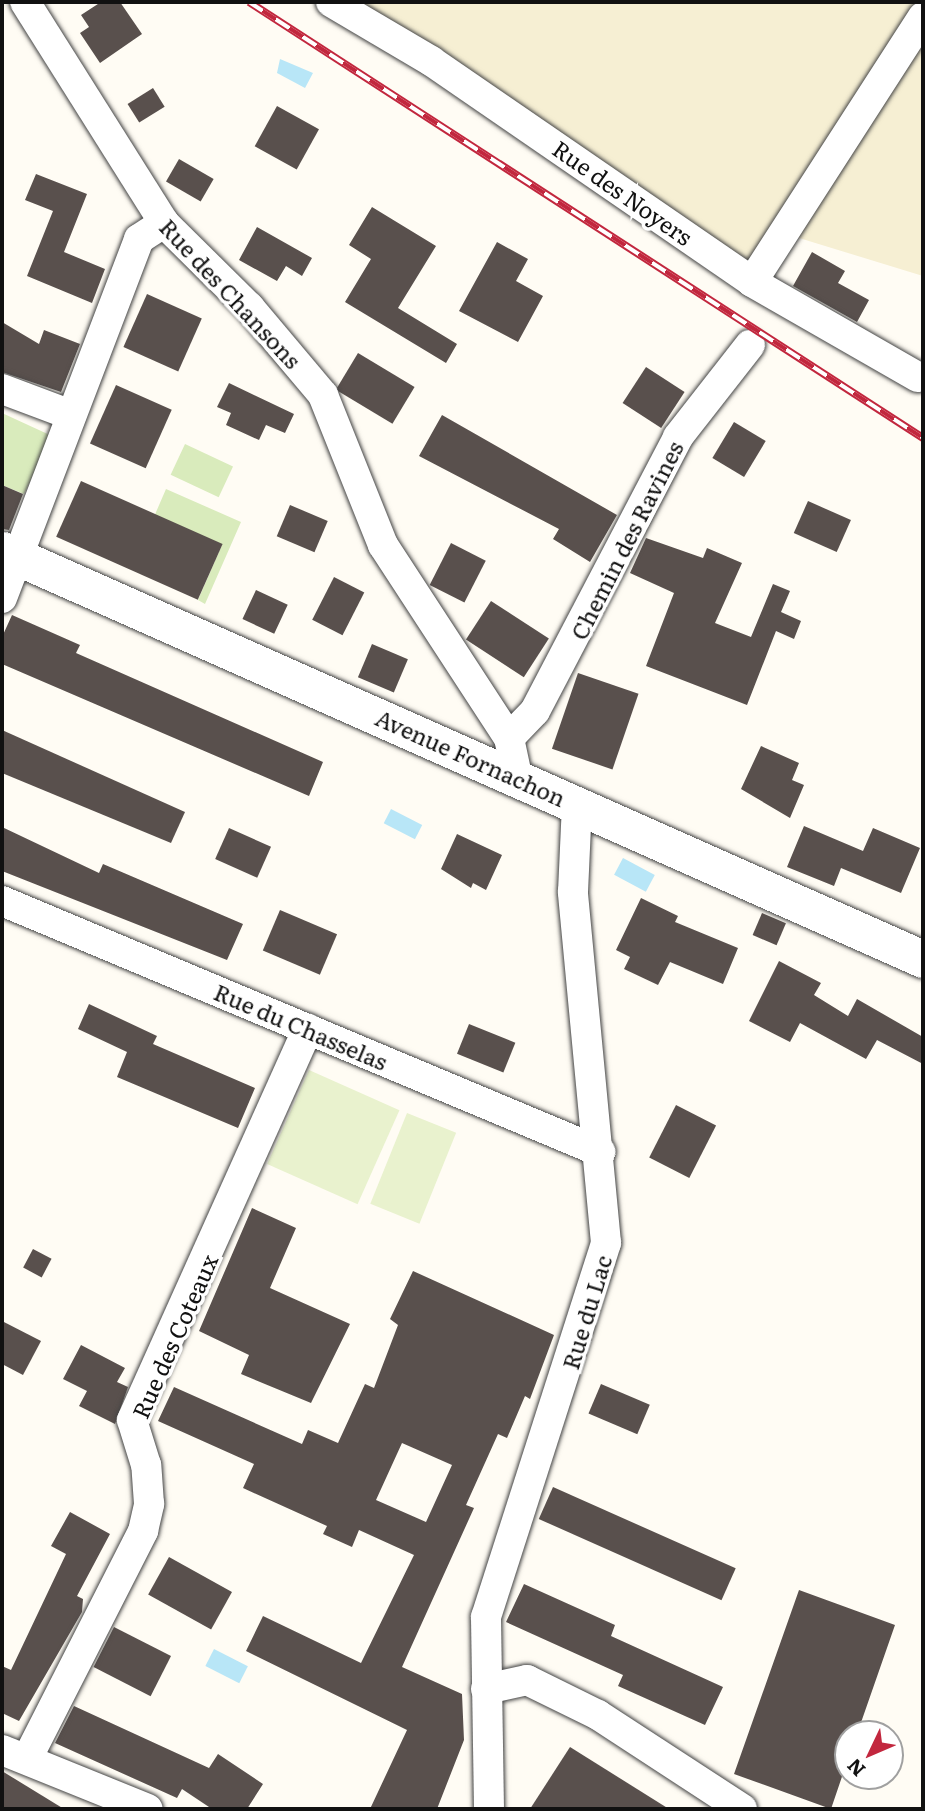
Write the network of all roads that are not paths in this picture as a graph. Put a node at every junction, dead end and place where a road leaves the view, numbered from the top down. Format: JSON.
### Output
{"nodes":[{"id":1,"x":25,"y":2,"type":"edge"},
{"id":2,"x":331,"y":2,"type":"edge"},
{"id":3,"x":923,"y":17,"type":"edge"},
{"id":4,"x":163,"y":223,"type":"junction"},
{"id":5,"x":752,"y":282,"type":"junction"},
{"id":6,"x":750,"y":345,"type":"dead end"},
{"id":7,"x":918,"y":377,"type":"dead end"},
{"id":8,"x":2,"y":389,"type":"edge"},
{"id":9,"x":71,"y":415,"type":"junction"},
{"id":10,"x":9,"y":554,"type":"edge"},
{"id":11,"x":2,"y":598,"type":"edge"},
{"id":12,"x":509,"y":738,"type":"junction"},
{"id":13,"x":517,"y":776,"type":"junction"},
{"id":14,"x":577,"y":804,"type":"junction"},
{"id":15,"x":2,"y":901,"type":"edge"},
{"id":16,"x":923,"y":959,"type":"edge"},
{"id":17,"x":308,"y":1029,"type":"junction"},
{"id":18,"x":601,"y":1152,"type":"junction"},
{"id":19,"x":486,"y":1689,"type":"junction"},
{"id":20,"x":15,"y":1753,"type":"edge"},
{"id":21,"x":148,"y":1809,"type":"edge"},
{"id":22,"x":489,"y":1809,"type":"edge"},
{"id":23,"x":742,"y":1809,"type":"edge"}],
"edges":[{"from":1,"to":4,"type":"street","name":"Rue des Chansons"},
{"from":2,"to":5,"type":"street","name":"Rue des Noyers"},
{"from":3,"to":5,"type":"street"},
{"from":4,"to":9,"type":"street"},
{"from":4,"to":12,"type":"street","name":"Rue des Chansons"},
{"from":5,"to":7,"type":"street","name":"Rue des Noyers"},
{"from":6,"to":12,"type":"street","name":"Chemin des Ravines"},
{"from":8,"to":9,"type":"street"},
{"from":9,"to":10,"type":"street"},
{"from":10,"to":11,"type":"street"},
{"from":10,"to":13,"type":"street","name":"Avenue Fornachon"},
{"from":12,"to":13,"type":"street","name":"Rue des Chansons"},
{"from":13,"to":14,"type":"street","name":"Avenue Fornachon"},
{"from":14,"to":16,"type":"street","name":"Avenue Fornachon"},
{"from":14,"to":18,"type":"street","name":"Rue du Lac"},
{"from":15,"to":17,"type":"street","name":"Rue du Chasselas"},
{"from":17,"to":18,"type":"street","name":"Rue du Chasselas"},
{"from":17,"to":20,"type":"street","name":"Rue des Coteaux"},
{"from":18,"to":19,"type":"street","name":"Rue du Lac"},
{"from":19,"to":22,"type":"street","name":"Rue du Lac"},
{"from":19,"to":23,"type":"street"},
{"from":20,"to":21,"type":"street"}]}
